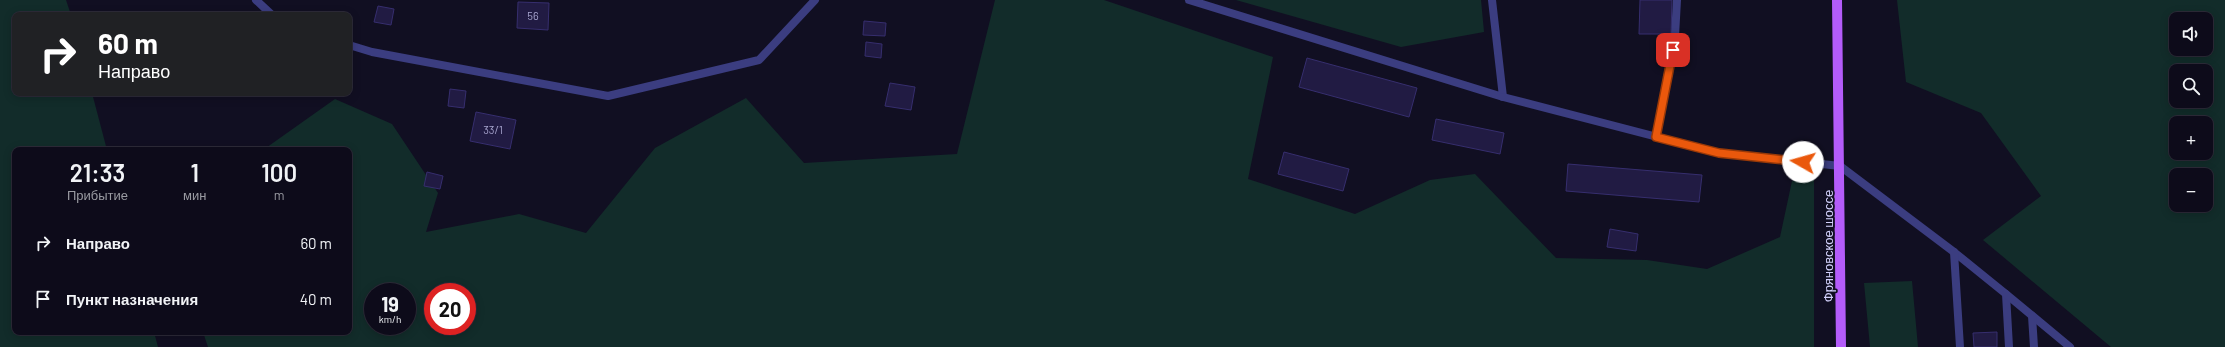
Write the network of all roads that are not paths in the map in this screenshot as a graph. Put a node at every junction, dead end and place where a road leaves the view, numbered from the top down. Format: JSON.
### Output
{"nodes":[{"id":1,"x":256,"y":0,"type":"edge"},
{"id":2,"x":815,"y":0,"type":"edge"},
{"id":3,"x":1189,"y":0,"type":"edge"},
{"id":4,"x":1492,"y":0,"type":"edge"},
{"id":5,"x":1677,"y":0,"type":"edge"},
{"id":6,"x":1837,"y":0,"type":"edge"},
{"id":7,"x":269,"y":12,"type":"edge"},
{"id":8,"x":352,"y":47,"type":"edge"},
{"id":9,"x":1503,"y":97,"type":"junction"},
{"id":10,"x":1656,"y":137,"type":"junction"},
{"id":11,"x":1840,"y":166,"type":"junction"},
{"id":12,"x":1954,"y":252,"type":"junction"},
{"id":13,"x":2006,"y":294,"type":"junction"},
{"id":14,"x":2032,"y":316,"type":"junction"},
{"id":15,"x":1841,"y":347,"type":"edge"},
{"id":16,"x":1960,"y":347,"type":"edge"},
{"id":17,"x":2009,"y":347,"type":"edge"},
{"id":18,"x":2034,"y":347,"type":"edge"},
{"id":19,"x":2070,"y":347,"type":"edge"}],
"edges":[{"from":1,"to":7,"type":"lane"},
{"from":2,"to":8,"type":"lane"},
{"from":3,"to":9,"type":"lane"},
{"from":4,"to":9,"type":"lane"},
{"from":5,"to":10,"type":"lane"},
{"from":6,"to":11,"type":"main road","name":"Фряновское шоссе"},
{"from":9,"to":10,"type":"lane"},
{"from":10,"to":11,"type":"lane"},
{"from":11,"to":12,"type":"lane"},
{"from":11,"to":15,"type":"main road","name":"Фряновское шоссе"},
{"from":12,"to":13,"type":"lane"},
{"from":12,"to":16,"type":"lane"},
{"from":13,"to":14,"type":"lane"},
{"from":13,"to":17,"type":"lane"},
{"from":14,"to":18,"type":"lane"},
{"from":14,"to":19,"type":"lane"}]}
